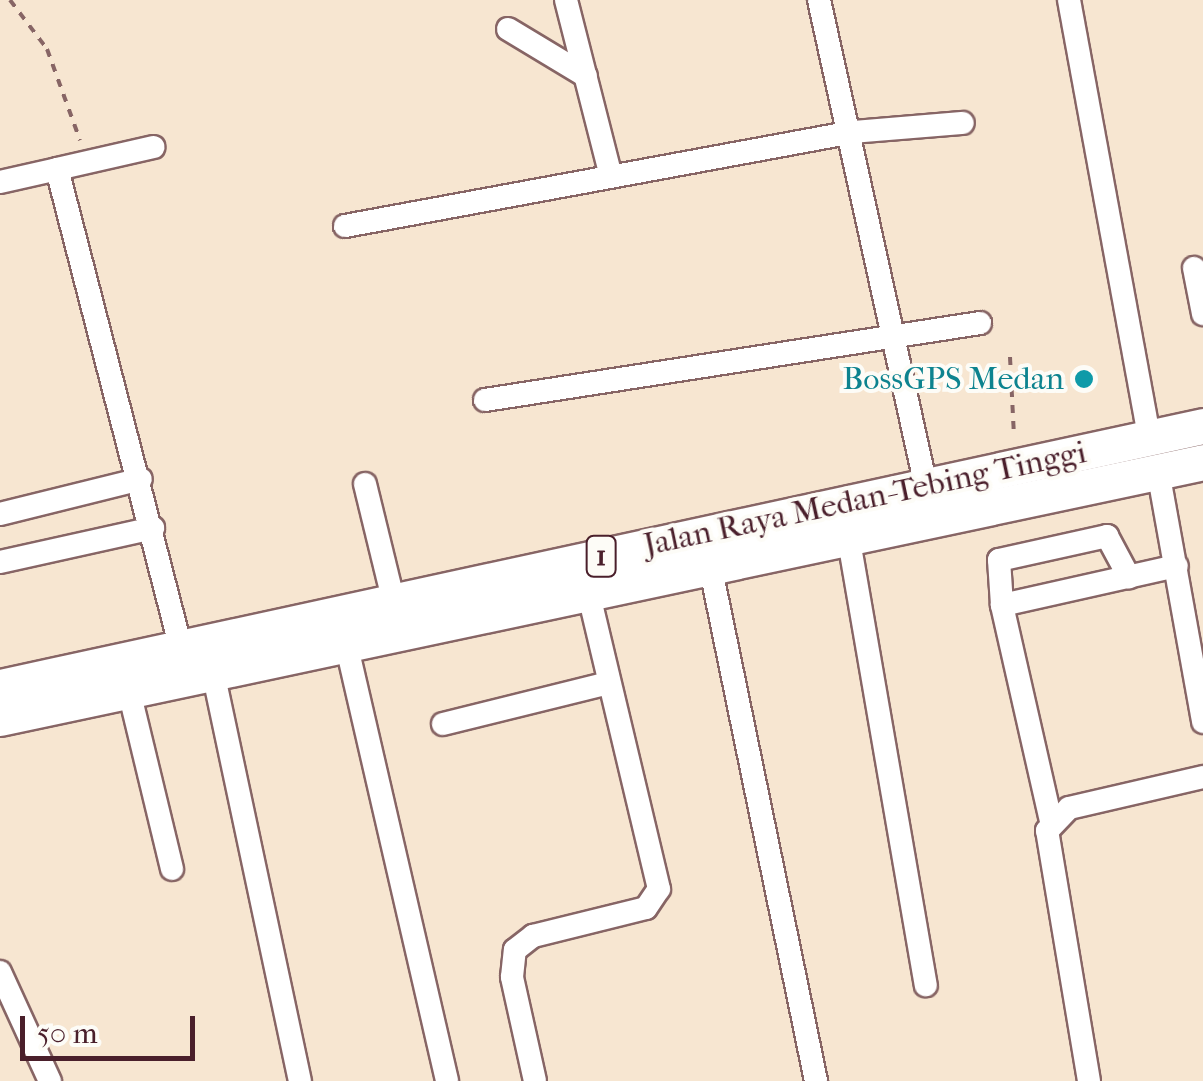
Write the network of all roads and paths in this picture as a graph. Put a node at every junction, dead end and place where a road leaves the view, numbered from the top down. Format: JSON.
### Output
{"nodes":[{"id":1,"x":10,"y":0,"type":"edge"},
{"id":2,"x":566,"y":0,"type":"edge"},
{"id":3,"x":819,"y":0,"type":"edge"},
{"id":4,"x":1069,"y":0,"type":"edge"},
{"id":5,"x":508,"y":29,"type":"dead end"},
{"id":6,"x":586,"y":76,"type":"junction"},
{"id":7,"x":963,"y":124,"type":"dead end"},
{"id":8,"x":853,"y":132,"type":"junction"},
{"id":9,"x":154,"y":147,"type":"dead end"},
{"id":10,"x":57,"y":169,"type":"junction"},
{"id":11,"x":611,"y":176,"type":"junction"},
{"id":12,"x":0,"y":182,"type":"edge"},
{"id":13,"x":345,"y":226,"type":"dead end"},
{"id":14,"x":1194,"y":268,"type":"dead end"},
{"id":15,"x":1203,"y":314,"type":"edge"},
{"id":16,"x":980,"y":323,"type":"dead end"},
{"id":17,"x":899,"y":332,"type":"junction"},
{"id":18,"x":1010,"y":358,"type":"dead end"},
{"id":19,"x":485,"y":400,"type":"dead end"},
{"id":20,"x":1203,"y":426,"type":"edge"},
{"id":21,"x":1154,"y":454,"type":"junction"},
{"id":22,"x":1203,"y":462,"type":"edge"},
{"id":23,"x":1019,"y":464,"type":"junction"},
{"id":24,"x":140,"y":480,"type":"junction"},
{"id":25,"x":364,"y":484,"type":"dead end"},
{"id":26,"x":926,"y":485,"type":"junction"},
{"id":27,"x":0,"y":514,"type":"edge"},
{"id":28,"x":152,"y":528,"type":"junction"},
{"id":29,"x":848,"y":536,"type":"junction"},
{"id":30,"x":0,"y":562,"type":"edge"},
{"id":31,"x":710,"y":565,"type":"junction"},
{"id":32,"x":1178,"y":566,"type":"junction"},
{"id":33,"x":1128,"y":577,"type":"junction"},
{"id":34,"x":588,"y":591,"type":"junction"},
{"id":35,"x":394,"y":603,"type":"junction"},
{"id":36,"x":1002,"y":605,"type":"junction"},
{"id":37,"x":346,"y":644,"type":"junction"},
{"id":38,"x":181,"y":648,"type":"junction"},
{"id":39,"x":213,"y":672,"type":"junction"},
{"id":40,"x":609,"y":683,"type":"junction"},
{"id":41,"x":0,"y":687,"type":"edge"},
{"id":42,"x":129,"y":691,"type":"junction"},
{"id":43,"x":0,"y":718,"type":"edge"},
{"id":44,"x":1203,"y":722,"type":"edge"},
{"id":45,"x":443,"y":724,"type":"dead end"},
{"id":46,"x":1203,"y":777,"type":"edge"},
{"id":47,"x":1052,"y":821,"type":"junction"},
{"id":48,"x":172,"y":869,"type":"dead end"},
{"id":49,"x":0,"y":972,"type":"edge"},
{"id":50,"x":926,"y":984,"type":"dead end"},
{"id":51,"x":50,"y":1081,"type":"edge"},
{"id":52,"x":300,"y":1081,"type":"edge"},
{"id":53,"x":446,"y":1081,"type":"edge"},
{"id":54,"x":535,"y":1081,"type":"edge"},
{"id":55,"x":816,"y":1081,"type":"edge"},
{"id":56,"x":1089,"y":1081,"type":"edge"}],
"edges":[{"from":1,"to":10,"type":"path"},
{"from":2,"to":6,"type":"street"},
{"from":3,"to":8,"type":"street"},
{"from":4,"to":21,"type":"street"},
{"from":5,"to":6,"type":"street"},
{"from":6,"to":11,"type":"street"},
{"from":7,"to":8,"type":"street"},
{"from":8,"to":11,"type":"street"},
{"from":8,"to":17,"type":"street"},
{"from":9,"to":10,"type":"street"},
{"from":10,"to":12,"type":"street"},
{"from":10,"to":24,"type":"street"},
{"from":11,"to":13,"type":"street"},
{"from":14,"to":15,"type":"street"},
{"from":16,"to":17,"type":"street"},
{"from":17,"to":19,"type":"street"},
{"from":17,"to":26,"type":"street"},
{"from":18,"to":23,"type":"path"},
{"from":20,"to":21,"type":"highway","name":"Jalan Raya Medan-Tebing Tinggi","number":"1"},
{"from":21,"to":22,"type":"highway","name":"Jalan Raya Medan-Tebing Tinggi","number":"1"},
{"from":21,"to":23,"type":"highway","name":"Jalan Raya Medan-Tebing Tinggi","number":"1"},
{"from":21,"to":29,"type":"highway","name":"Jalan Raya Medan-Tebing Tinggi","number":"1"},
{"from":21,"to":32,"type":"street"},
{"from":23,"to":26,"type":"highway","name":"Jalan Raya Medan-Tebing Tinggi","number":"1"},
{"from":24,"to":27,"type":"street"},
{"from":24,"to":28,"type":"street"},
{"from":25,"to":35,"type":"street"},
{"from":26,"to":35,"type":"highway","name":"Jalan Raya Medan-Tebing Tinggi","number":"1"},
{"from":28,"to":30,"type":"street"},
{"from":28,"to":38,"type":"street"},
{"from":29,"to":31,"type":"highway","name":"Jalan Raya Medan-Tebing Tinggi","number":"1"},
{"from":29,"to":50,"type":"street"},
{"from":31,"to":34,"type":"highway","name":"Jalan Raya Medan-Tebing Tinggi","number":"1"},
{"from":31,"to":55,"type":"street"},
{"from":32,"to":33,"type":"street"},
{"from":32,"to":44,"type":"street"},
{"from":33,"to":36,"type":"street"},
{"from":33,"to":36,"type":"street"},
{"from":34,"to":37,"type":"highway","name":"Jalan Raya Medan-Tebing Tinggi","number":"1"},
{"from":34,"to":40,"type":"street"},
{"from":35,"to":38,"type":"highway","name":"Jalan Raya Medan-Tebing Tinggi","number":"1"},
{"from":36,"to":47,"type":"street"},
{"from":37,"to":39,"type":"highway","name":"Jalan Raya Medan-Tebing Tinggi","number":"1"},
{"from":37,"to":53,"type":"street"},
{"from":38,"to":41,"type":"highway","name":"Jalan Raya Medan-Tebing Tinggi","number":"1"},
{"from":39,"to":42,"type":"highway","name":"Jalan Raya Medan-Tebing Tinggi","number":"1"},
{"from":39,"to":52,"type":"street"},
{"from":40,"to":45,"type":"street"},
{"from":40,"to":54,"type":"street"},
{"from":42,"to":43,"type":"highway","name":"Jalan Raya Medan-Tebing Tinggi","number":"1"},
{"from":42,"to":48,"type":"street"},
{"from":46,"to":47,"type":"street"},
{"from":47,"to":56,"type":"street"},
{"from":49,"to":51,"type":"street"}]}
